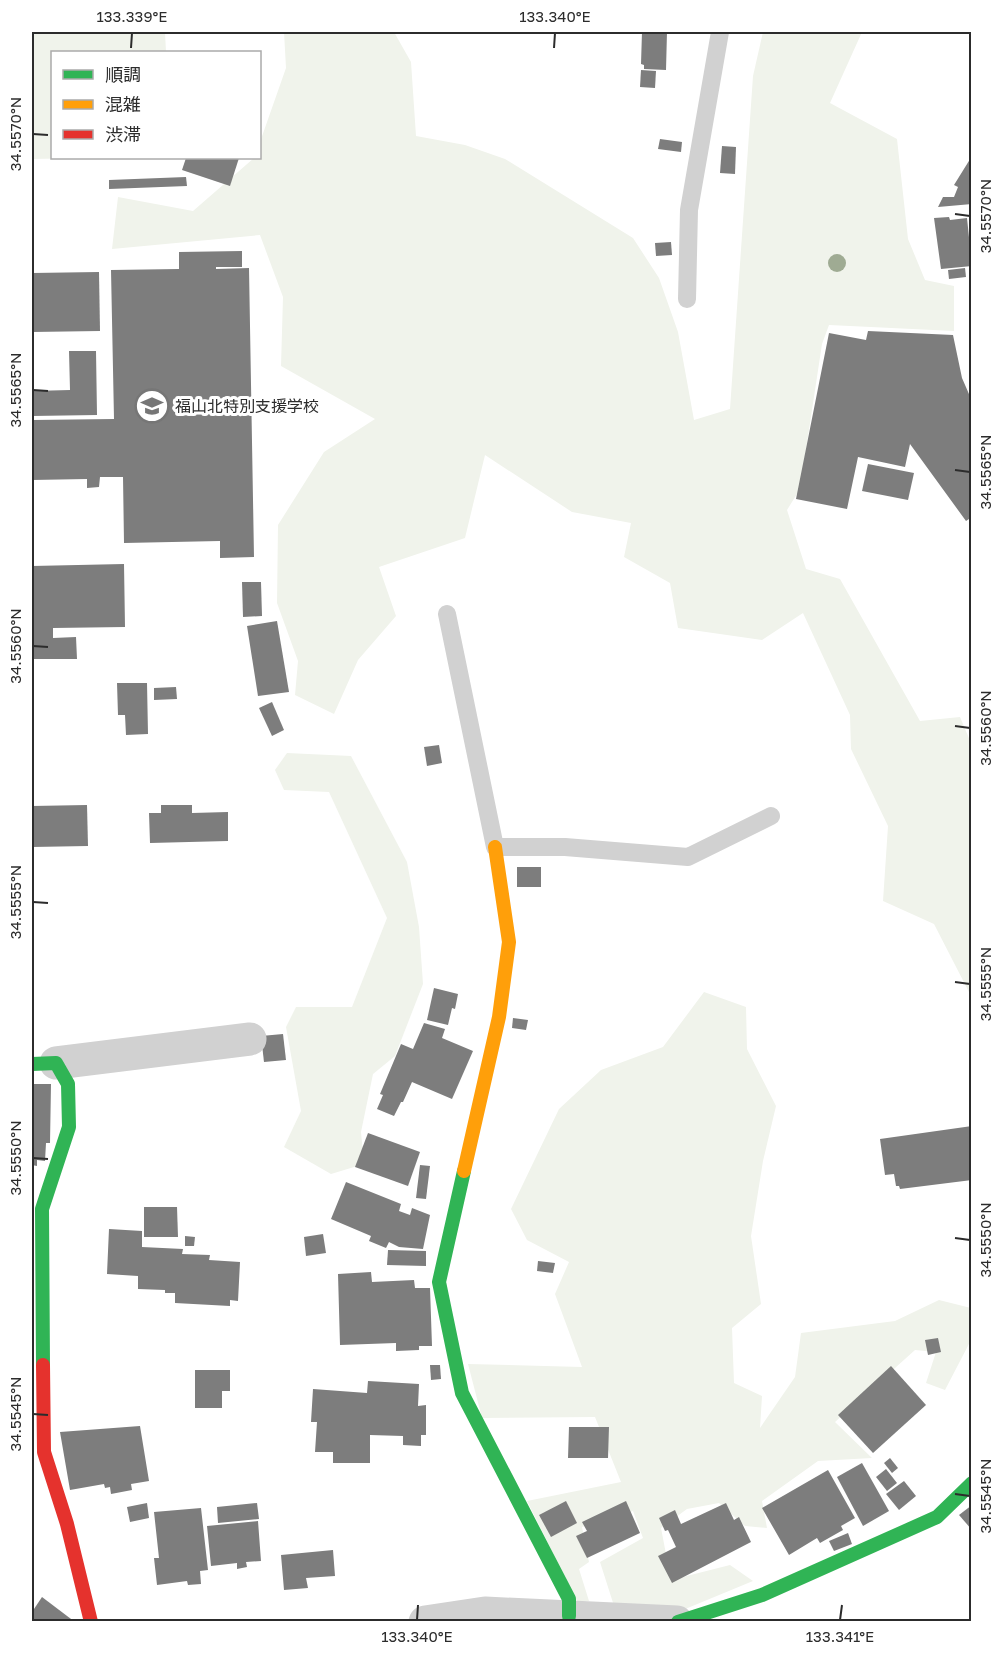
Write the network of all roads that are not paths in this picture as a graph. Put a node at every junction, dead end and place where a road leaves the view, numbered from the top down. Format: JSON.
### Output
{"nodes":[{"id":1,"x":720,"y":32,"type":"edge"},
{"id":2,"x":687,"y":299,"type":"dead end"},
{"id":3,"x":447,"y":614,"type":"dead end"},
{"id":4,"x":771,"y":816,"type":"dead end"},
{"id":5,"x":495,"y":847,"type":"junction"},
{"id":6,"x":250,"y":1039,"type":"dead end"},
{"id":7,"x":44,"y":1064,"type":"edge"},
{"id":8,"x":972,"y":1483,"type":"edge"},
{"id":9,"x":569,"y":1616,"type":"junction"},
{"id":10,"x":91,"y":1622,"type":"edge"},
{"id":11,"x":425,"y":1622,"type":"edge"},
{"id":12,"x":678,"y":1622,"type":"edge"}],
"edges":[{"from":1,"to":2,"type":"lane"},
{"from":3,"to":5,"type":"lane"},
{"from":4,"to":5,"type":"lane"},
{"from":5,"to":9,"type":"street"},
{"from":6,"to":7,"type":"street"},
{"from":7,"to":10,"type":"street"},
{"from":8,"to":12,"type":"street"},
{"from":9,"to":11,"type":"street"},
{"from":9,"to":12,"type":"street"}]}
